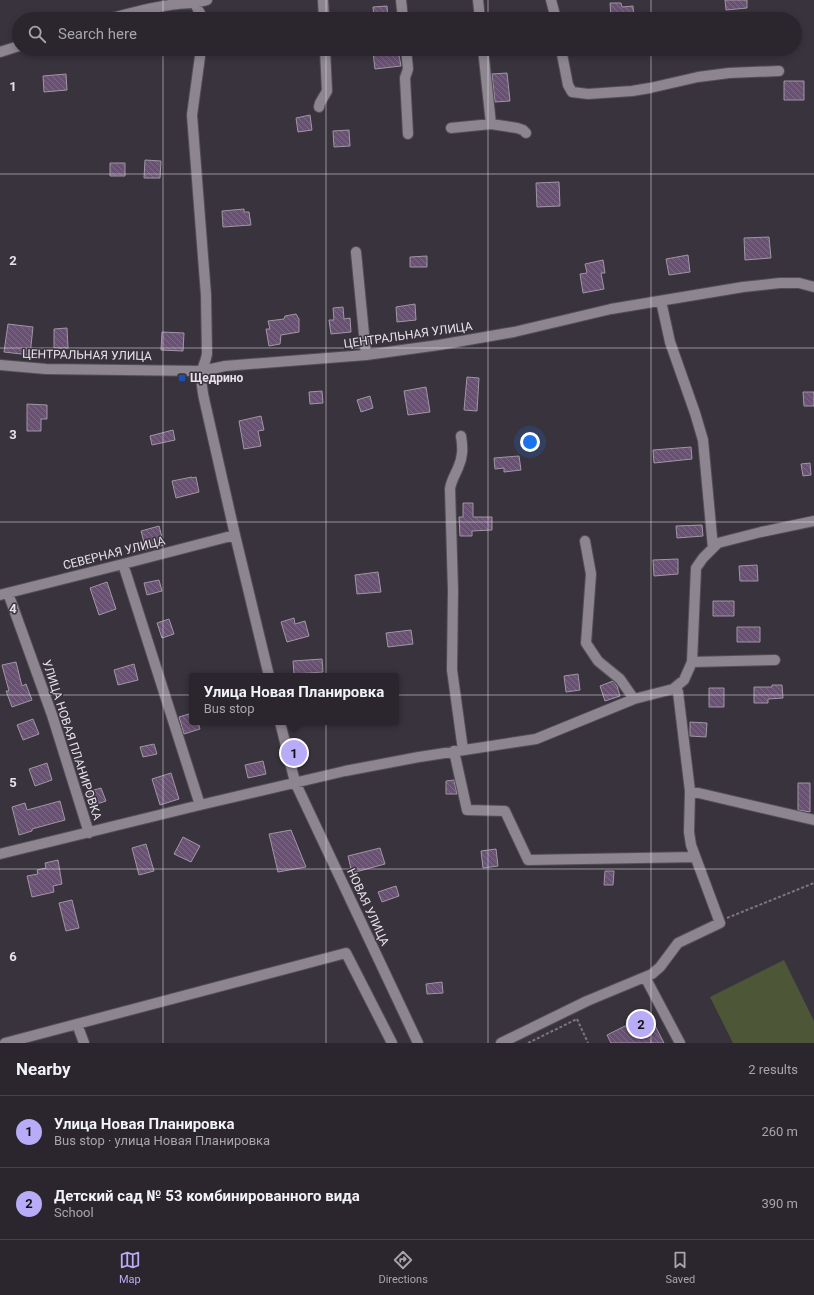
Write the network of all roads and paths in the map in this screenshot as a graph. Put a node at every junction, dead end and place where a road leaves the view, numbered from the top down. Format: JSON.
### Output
{"nodes":[{"id":1,"x":208,"y":0,"type":"edge"},
{"id":2,"x":323,"y":0,"type":"edge"},
{"id":3,"x":401,"y":0,"type":"edge"},
{"id":4,"x":478,"y":0,"type":"edge"},
{"id":5,"x":551,"y":0,"type":"edge"},
{"id":6,"x":194,"y":2,"type":"edge"},
{"id":7,"x":134,"y":12,"type":"edge"},
{"id":8,"x":199,"y":12,"type":"edge"},
{"id":9,"x":324,"y":12,"type":"edge"},
{"id":10,"x":402,"y":12,"type":"edge"},
{"id":11,"x":479,"y":12,"type":"edge"},
{"id":12,"x":554,"y":12,"type":"edge"},
{"id":13,"x":12,"y":48,"type":"edge"},
{"id":14,"x":0,"y":52,"type":"edge"},
{"id":15,"x":200,"y":56,"type":"edge"},
{"id":16,"x":326,"y":56,"type":"edge"},
{"id":17,"x":407,"y":56,"type":"edge"},
{"id":18,"x":484,"y":56,"type":"edge"},
{"id":19,"x":562,"y":56,"type":"edge"},
{"id":20,"x":779,"y":71,"type":"dead end"},
{"id":21,"x":320,"y":107,"type":"dead end"},
{"id":22,"x":491,"y":124,"type":"junction"},
{"id":23,"x":451,"y":128,"type":"dead end"},
{"id":24,"x":526,"y":133,"type":"dead end"},
{"id":25,"x":408,"y":134,"type":"dead end"},
{"id":26,"x":356,"y":252,"type":"dead end"},
{"id":27,"x":814,"y":287,"type":"edge"},
{"id":28,"x":661,"y":301,"type":"junction"},
{"id":29,"x":366,"y":355,"type":"junction"},
{"id":30,"x":0,"y":365,"type":"edge"},
{"id":31,"x":202,"y":371,"type":"junction"},
{"id":32,"x":461,"y":436,"type":"dead end"},
{"id":33,"x":814,"y":521,"type":"edge"},
{"id":34,"x":235,"y":535,"type":"junction"},
{"id":35,"x":585,"y":541,"type":"dead end"},
{"id":36,"x":713,"y":548,"type":"junction"},
{"id":37,"x":123,"y":564,"type":"junction"},
{"id":38,"x":4,"y":594,"type":"edge"},
{"id":39,"x":775,"y":660,"type":"dead end"},
{"id":40,"x":692,"y":662,"type":"junction"},
{"id":41,"x":268,"y":673,"type":"edge"},
{"id":42,"x":676,"y":687,"type":"junction"},
{"id":43,"x":634,"y":699,"type":"junction"},
{"id":44,"x":281,"y":725,"type":"edge"},
{"id":45,"x":459,"y":750,"type":"junction"},
{"id":46,"x":295,"y":782,"type":"junction"},
{"id":47,"x":690,"y":791,"type":"junction"},
{"id":48,"x":200,"y":805,"type":"junction"},
{"id":49,"x":814,"y":820,"type":"edge"},
{"id":50,"x":89,"y":833,"type":"junction"},
{"id":51,"x":0,"y":854,"type":"edge"},
{"id":52,"x":695,"y":857,"type":"junction"},
{"id":53,"x":814,"y":883,"type":"edge"},
{"id":54,"x":720,"y":923,"type":"junction"},
{"id":55,"x":646,"y":977,"type":"junction"},
{"id":56,"x":572,"y":1009,"type":"junction"},
{"id":57,"x":577,"y":1019,"type":"junction"},
{"id":58,"x":77,"y":1024,"type":"junction"},
{"id":59,"x":5,"y":1043,"type":"edge"},
{"id":60,"x":84,"y":1043,"type":"edge"},
{"id":61,"x":392,"y":1043,"type":"edge"},
{"id":62,"x":418,"y":1043,"type":"edge"},
{"id":63,"x":501,"y":1043,"type":"edge"},
{"id":64,"x":528,"y":1043,"type":"edge"},
{"id":65,"x":588,"y":1043,"type":"edge"},
{"id":66,"x":680,"y":1043,"type":"edge"}],
"edges":[{"from":1,"to":6,"type":"street"},
{"from":2,"to":9,"type":"street"},
{"from":3,"to":10,"type":"street"},
{"from":4,"to":11,"type":"street"},
{"from":5,"to":12,"type":"street"},
{"from":6,"to":7,"type":"street"},
{"from":6,"to":8,"type":"street"},
{"from":13,"to":14,"type":"street"},
{"from":15,"to":31,"type":"street"},
{"from":16,"to":21,"type":"street"},
{"from":17,"to":25,"type":"street"},
{"from":18,"to":22,"type":"street"},
{"from":19,"to":20,"type":"street"},
{"from":22,"to":23,"type":"street"},
{"from":22,"to":24,"type":"street"},
{"from":26,"to":29,"type":"street"},
{"from":27,"to":28,"type":"street","name":"ЦЕНТРАЛЬНАЯ УЛИЦА"},
{"from":28,"to":29,"type":"street","name":"ЦЕНТРАЛЬНАЯ УЛИЦА"},
{"from":28,"to":36,"type":"street"},
{"from":29,"to":31,"type":"street","name":"ЦЕНТРАЛЬНАЯ УЛИЦА"},
{"from":30,"to":31,"type":"street","name":"ЦЕНТРАЛЬНАЯ УЛИЦА"},
{"from":31,"to":34,"type":"street"},
{"from":32,"to":45,"type":"street"},
{"from":33,"to":36,"type":"street"},
{"from":34,"to":37,"type":"street","name":"СЕВЕРНАЯ УЛИЦА"},
{"from":34,"to":41,"type":"street"},
{"from":35,"to":43,"type":"street"},
{"from":36,"to":40,"type":"street"},
{"from":37,"to":38,"type":"street","name":"СЕВЕРНАЯ УЛИЦА"},
{"from":37,"to":48,"type":"street"},
{"from":38,"to":50,"type":"street","name":"УЛИЦА НОВАЯ ПЛАНИРОВКА"},
{"from":39,"to":40,"type":"street"},
{"from":40,"to":42,"type":"street"},
{"from":42,"to":43,"type":"street","name":"УЛИЦА НОВАЯ ПЛАНИРОВКА"},
{"from":42,"to":47,"type":"street"},
{"from":43,"to":45,"type":"street","name":"УЛИЦА НОВАЯ ПЛАНИРОВКА"},
{"from":44,"to":46,"type":"street","name":"НОВАЯ УЛИЦА"},
{"from":45,"to":46,"type":"street","name":"УЛИЦА НОВАЯ ПЛАНИРОВКА"},
{"from":45,"to":52,"type":"street"},
{"from":46,"to":48,"type":"street","name":"УЛИЦА НОВАЯ ПЛАНИРОВКА"},
{"from":46,"to":62,"type":"street","name":"НОВАЯ УЛИЦА"},
{"from":47,"to":49,"type":"street"},
{"from":47,"to":52,"type":"street"},
{"from":48,"to":50,"type":"street","name":"УЛИЦА НОВАЯ ПЛАНИРОВКА"},
{"from":50,"to":51,"type":"street"},
{"from":52,"to":54,"type":"street"},
{"from":53,"to":54,"type":"path"},
{"from":54,"to":55,"type":"street"},
{"from":55,"to":56,"type":"street"},
{"from":55,"to":66,"type":"street"},
{"from":56,"to":57,"type":"path"},
{"from":56,"to":63,"type":"street"},
{"from":57,"to":64,"type":"path"},
{"from":57,"to":65,"type":"path"},
{"from":58,"to":59,"type":"street"},
{"from":58,"to":60,"type":"street"},
{"from":58,"to":61,"type":"street"}]}
